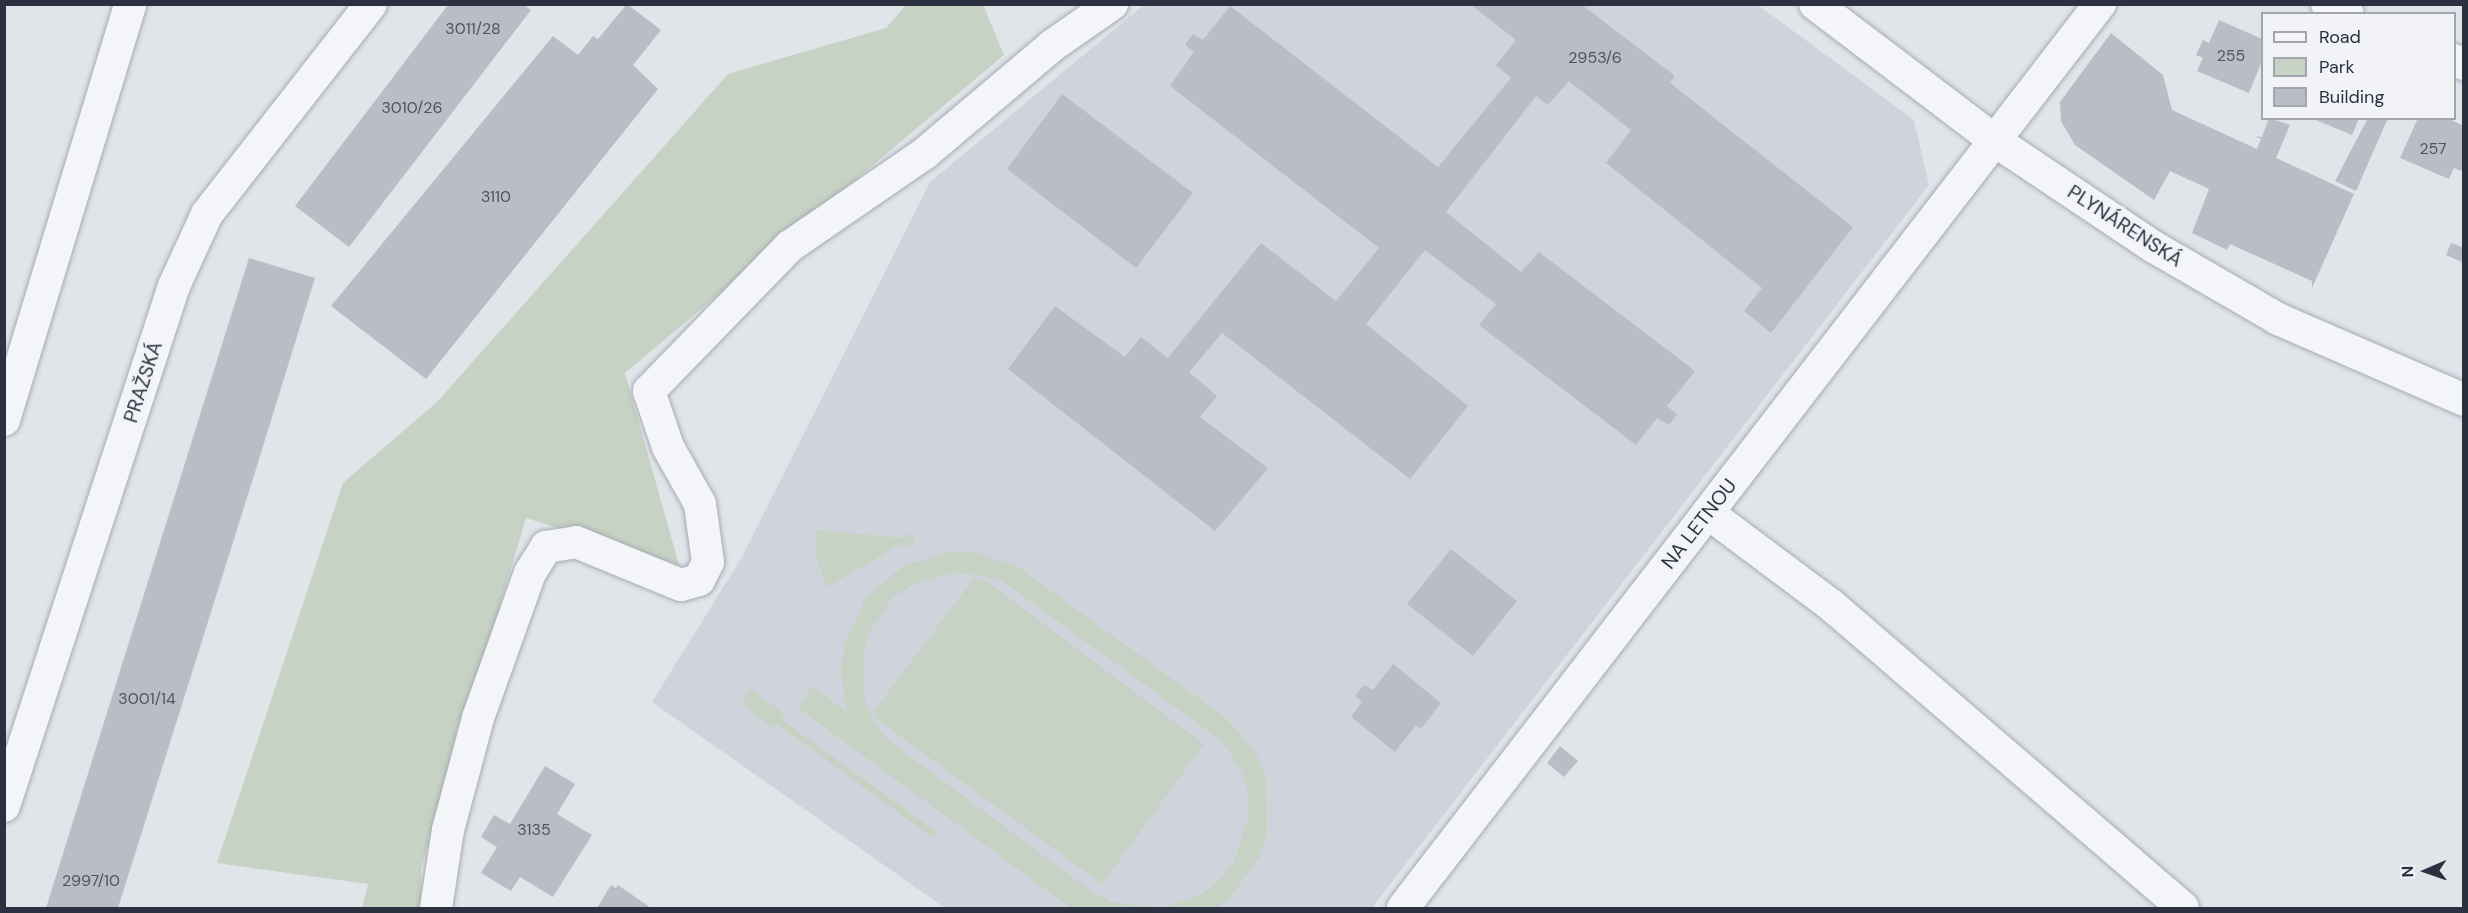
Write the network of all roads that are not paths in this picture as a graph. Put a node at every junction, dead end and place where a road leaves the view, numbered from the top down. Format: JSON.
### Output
{"nodes":[{"id":1,"x":130,"y":4,"type":"edge"},
{"id":2,"x":371,"y":4,"type":"edge"},
{"id":3,"x":1112,"y":4,"type":"edge"},
{"id":4,"x":1815,"y":4,"type":"edge"},
{"id":5,"x":2100,"y":4,"type":"edge"},
{"id":6,"x":2327,"y":4,"type":"edge"},
{"id":7,"x":2344,"y":12,"type":"edge"},
{"id":8,"x":1994,"y":140,"type":"junction"},
{"id":9,"x":2463,"y":400,"type":"edge"},
{"id":10,"x":4,"y":420,"type":"edge"},
{"id":11,"x":1708,"y":513,"type":"junction"},
{"id":12,"x":4,"y":806,"type":"edge"},
{"id":13,"x":443,"y":903,"type":"edge"},
{"id":14,"x":1403,"y":909,"type":"edge"},
{"id":15,"x":2183,"y":909,"type":"edge"}],
"edges":[{"from":1,"to":10,"type":"street"},
{"from":2,"to":12,"type":"street","name":"PRAŽSKÁ"},
{"from":3,"to":13,"type":"street"},
{"from":4,"to":8,"type":"street","name":"PLYNÁRENSKÁ"},
{"from":5,"to":8,"type":"street","name":"NA LETNOU"},
{"from":6,"to":7,"type":"street"},
{"from":8,"to":9,"type":"street","name":"PLYNÁRENSKÁ"},
{"from":8,"to":11,"type":"street","name":"NA LETNOU"},
{"from":11,"to":14,"type":"street","name":"NA LETNOU"},
{"from":11,"to":15,"type":"street"}]}
